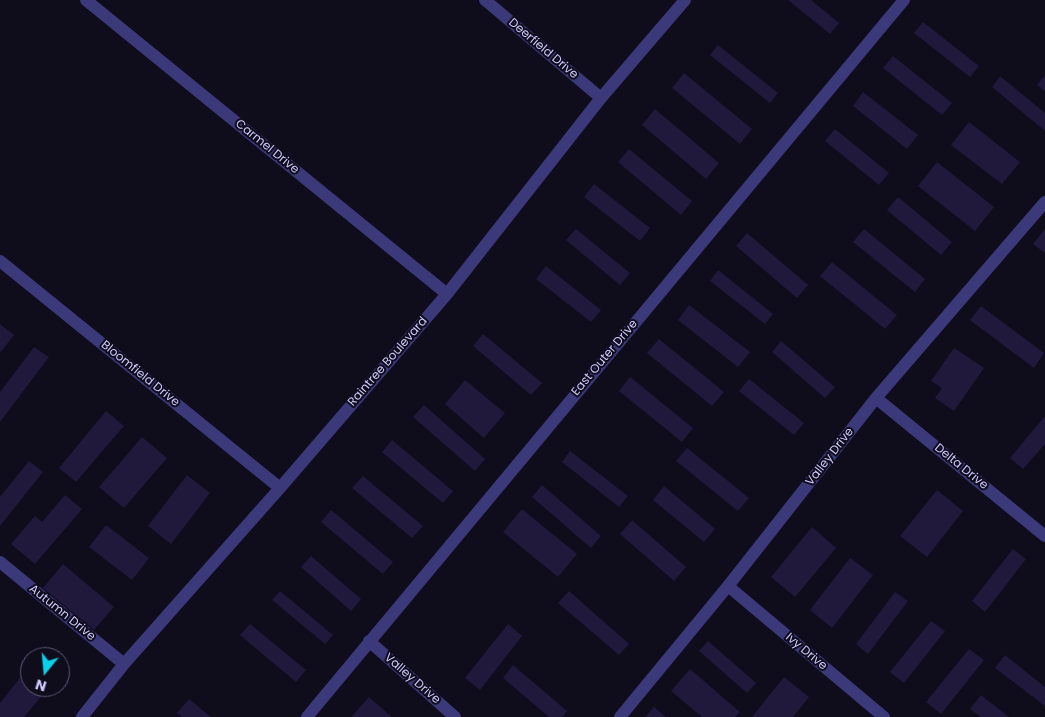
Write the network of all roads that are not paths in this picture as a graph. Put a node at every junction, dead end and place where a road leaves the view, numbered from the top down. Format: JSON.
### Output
{"nodes":[{"id":1,"x":86,"y":0,"type":"edge"},
{"id":2,"x":485,"y":0,"type":"edge"},
{"id":3,"x":685,"y":0,"type":"edge"},
{"id":4,"x":904,"y":0,"type":"edge"},
{"id":5,"x":601,"y":98,"type":"junction"},
{"id":6,"x":1045,"y":202,"type":"edge"},
{"id":7,"x":0,"y":261,"type":"edge"},
{"id":8,"x":447,"y":294,"type":"junction"},
{"id":9,"x":876,"y":398,"type":"junction"},
{"id":10,"x":280,"y":488,"type":"junction"},
{"id":11,"x":1045,"y":536,"type":"edge"},
{"id":12,"x":0,"y":562,"type":"edge"},
{"id":13,"x":728,"y":586,"type":"junction"},
{"id":14,"x":369,"y":642,"type":"junction"},
{"id":15,"x":124,"y":664,"type":"junction"},
{"id":16,"x":82,"y":717,"type":"edge"},
{"id":17,"x":307,"y":717,"type":"edge"},
{"id":18,"x":455,"y":717,"type":"edge"},
{"id":19,"x":620,"y":717,"type":"edge"},
{"id":20,"x":884,"y":717,"type":"edge"}],
"edges":[{"from":1,"to":8,"type":"street","name":"Carmel Drive"},
{"from":2,"to":5,"type":"street","name":"Deerfield Drive"},
{"from":3,"to":5,"type":"street","name":"Raintree Boulevard"},
{"from":4,"to":14,"type":"street","name":"East Outer Drive"},
{"from":5,"to":8,"type":"street","name":"Raintree Boulevard"},
{"from":6,"to":9,"type":"street","name":"Valley Drive"},
{"from":7,"to":10,"type":"street","name":"Bloomfield Drive"},
{"from":8,"to":10,"type":"street","name":"Raintree Boulevard"},
{"from":9,"to":11,"type":"street","name":"Delta Drive"},
{"from":9,"to":13,"type":"street","name":"Valley Drive"},
{"from":10,"to":15,"type":"street","name":"Raintree Boulevard"},
{"from":12,"to":15,"type":"street","name":"Autumn Drive"},
{"from":13,"to":19,"type":"street","name":"Valley Drive"},
{"from":13,"to":20,"type":"street","name":"Ivy Drive"},
{"from":14,"to":17,"type":"street","name":"East Outer Drive"},
{"from":14,"to":18,"type":"street","name":"Valley Drive"},
{"from":15,"to":16,"type":"street","name":"Raintree Boulevard"}]}
